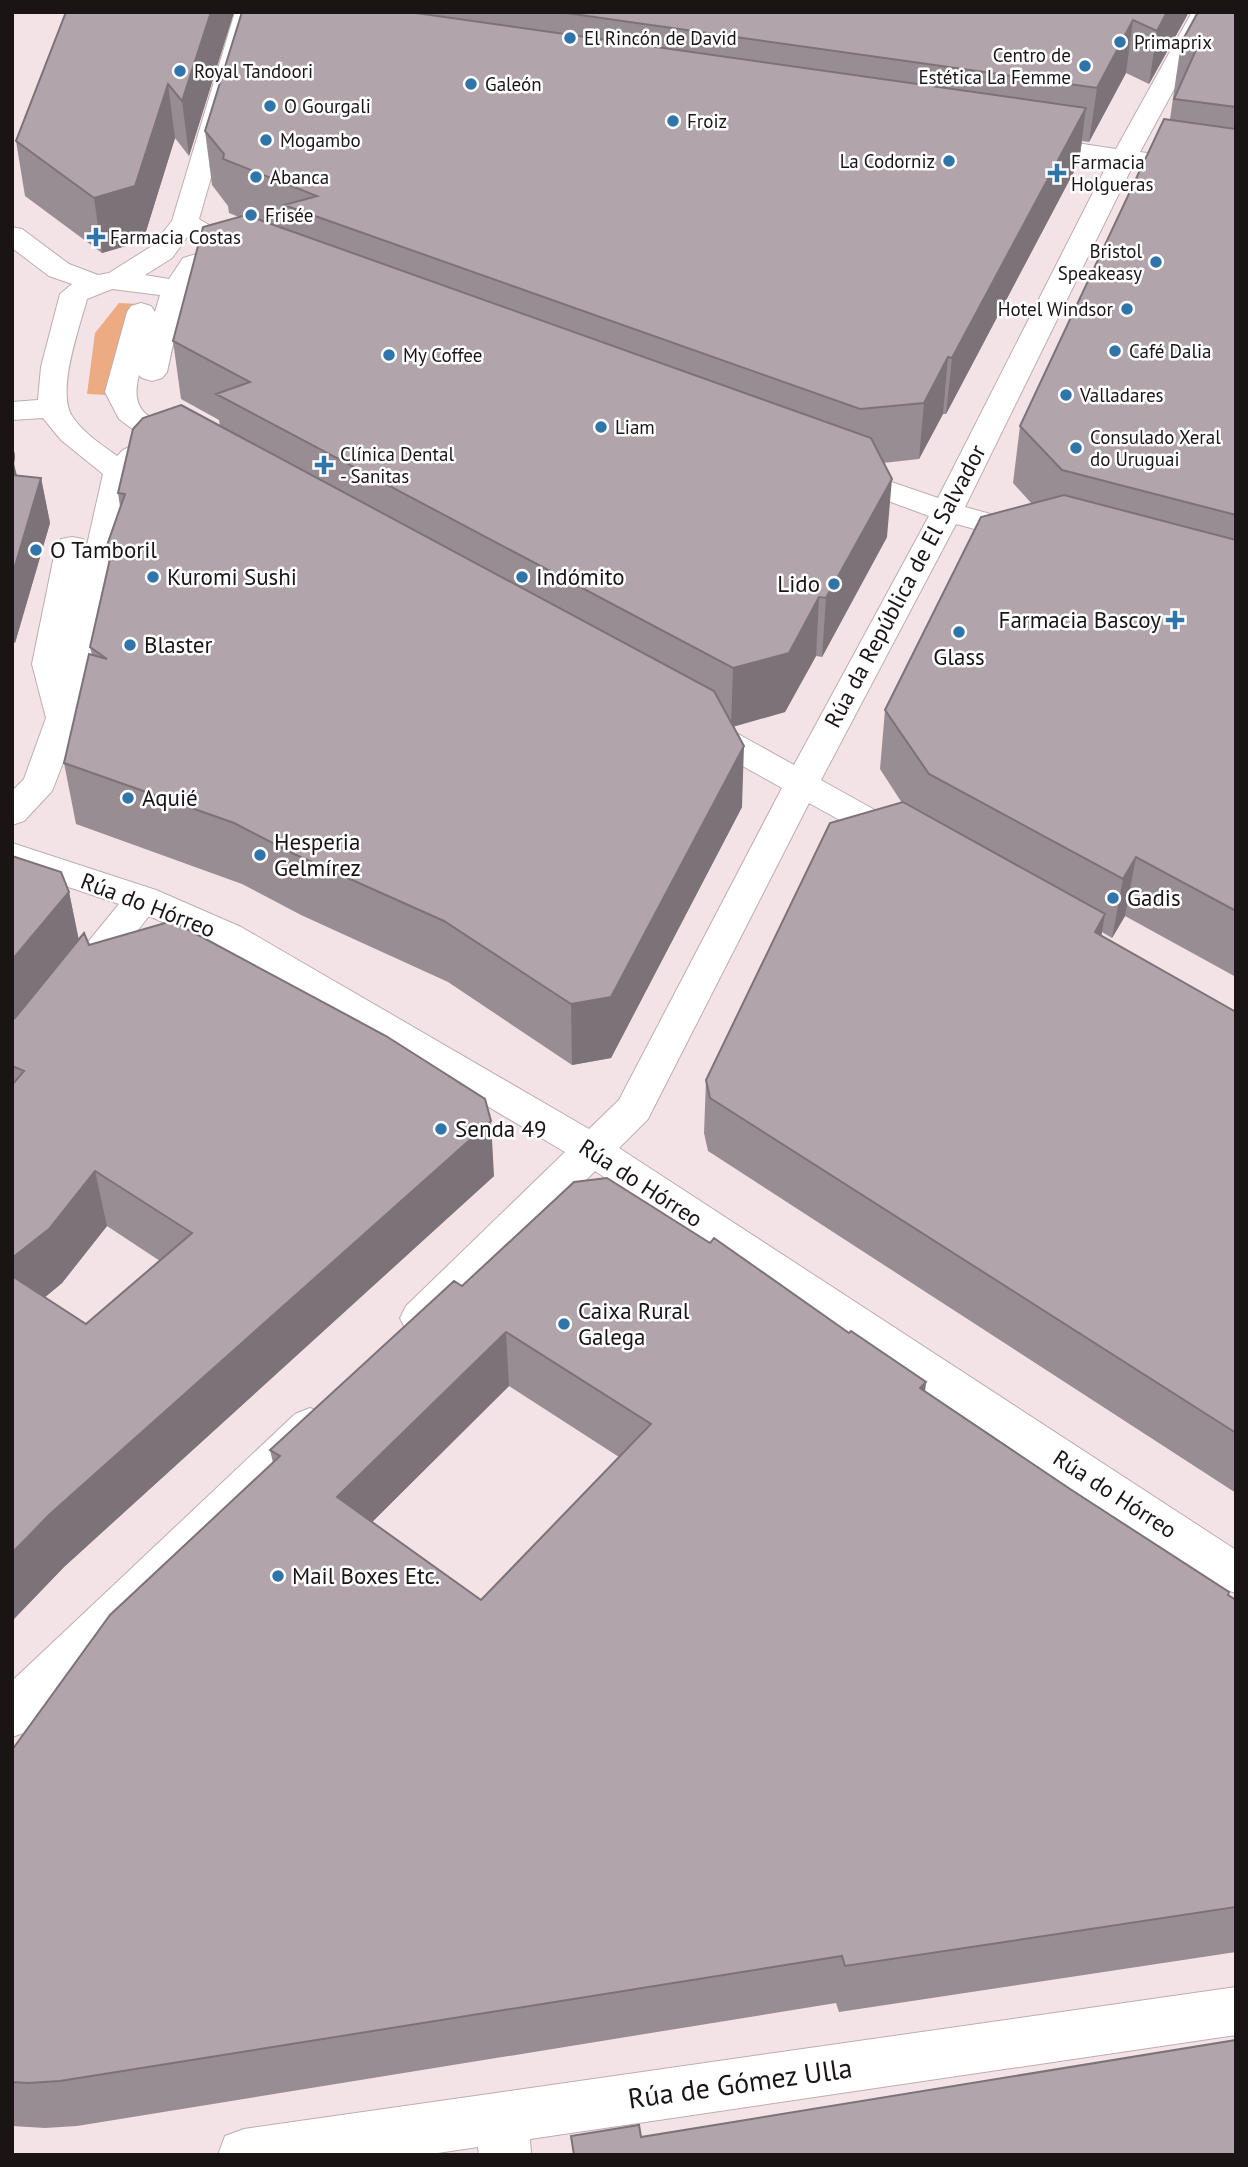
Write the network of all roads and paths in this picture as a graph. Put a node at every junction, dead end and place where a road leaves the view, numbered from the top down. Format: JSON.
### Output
{"nodes":[{"id":1,"x":1203,"y":12,"type":"edge"},
{"id":2,"x":253,"y":25,"type":"edge"},
{"id":3,"x":1008,"y":140,"type":"edge"},
{"id":4,"x":1124,"y":157,"type":"junction"},
{"id":5,"x":1236,"y":174,"type":"edge"},
{"id":6,"x":185,"y":222,"type":"junction"},
{"id":7,"x":12,"y":235,"type":"edge"},
{"id":8,"x":233,"y":252,"type":"junction"},
{"id":9,"x":272,"y":267,"type":"edge"},
{"id":10,"x":106,"y":281,"type":"junction"},
{"id":11,"x":176,"y":289,"type":"junction"},
{"id":12,"x":141,"y":312,"type":"dead end"},
{"id":13,"x":55,"y":366,"type":"junction"},
{"id":14,"x":52,"y":408,"type":"junction"},
{"id":15,"x":12,"y":411,"type":"edge"},
{"id":16,"x":106,"y":411,"type":"junction"},
{"id":17,"x":173,"y":439,"type":"junction"},
{"id":18,"x":206,"y":457,"type":"edge"},
{"id":19,"x":810,"y":463,"type":"edge"},
{"id":20,"x":119,"y":472,"type":"junction"},
{"id":21,"x":947,"y":512,"type":"junction"},
{"id":22,"x":1050,"y":540,"type":"edge"},
{"id":23,"x":72,"y":546,"type":"dead end"},
{"id":24,"x":675,"y":714,"type":"edge"},
{"id":25,"x":62,"y":722,"type":"junction"},
{"id":26,"x":802,"y":784,"type":"junction"},
{"id":27,"x":12,"y":813,"type":"edge"},
{"id":28,"x":12,"y":855,"type":"edge"},
{"id":29,"x":937,"y":860,"type":"edge"},
{"id":30,"x":143,"y":899,"type":"junction"},
{"id":31,"x":12,"y":1062,"type":"edge"},
{"id":32,"x":593,"y":1150,"type":"junction"},
{"id":33,"x":396,"y":1343,"type":"edge"},
{"id":34,"x":337,"y":1400,"type":"edge"},
{"id":35,"x":1236,"y":1574,"type":"edge"},
{"id":36,"x":12,"y":1716,"type":"edge"},
{"id":37,"x":1236,"y":2011,"type":"edge"},
{"id":38,"x":503,"y":2136,"type":"edge"},
{"id":39,"x":244,"y":2155,"type":"edge"}],
"edges":[{"from":1,"to":4,"type":"street","name":"Rúa da República de El Salvador"},
{"from":2,"to":6,"type":"street"},
{"from":3,"to":4,"type":"street"},
{"from":4,"to":5,"type":"street"},
{"from":4,"to":21,"type":"street","name":"Rúa da República de El Salvador"},
{"from":6,"to":8,"type":"street"},
{"from":6,"to":10,"type":"street"},
{"from":7,"to":10,"type":"street"},
{"from":8,"to":9,"type":"street"},
{"from":8,"to":11,"type":"street"},
{"from":10,"to":11,"type":"street"},
{"from":10,"to":13,"type":"street"},
{"from":11,"to":17,"type":"street"},
{"from":12,"to":16,"type":"street"},
{"from":13,"to":14,"type":"street"},
{"from":13,"to":16,"type":"street"},
{"from":14,"to":15,"type":"street"},
{"from":14,"to":20,"type":"street"},
{"from":16,"to":17,"type":"street"},
{"from":17,"to":18,"type":"street"},
{"from":17,"to":20,"type":"street"},
{"from":19,"to":21,"type":"street"},
{"from":20,"to":25,"type":"street"},
{"from":21,"to":22,"type":"street"},
{"from":21,"to":26,"type":"street","name":"Rúa da República de El Salvador"},
{"from":23,"to":25,"type":"street"},
{"from":24,"to":26,"type":"street"},
{"from":25,"to":27,"type":"street"},
{"from":26,"to":29,"type":"street"},
{"from":26,"to":32,"type":"street","name":"Rúa da República de El Salvador"},
{"from":28,"to":30,"type":"street","name":"Rúa do Hórreo"},
{"from":30,"to":31,"type":"street"},
{"from":30,"to":32,"type":"street","name":"Rúa do Hórreo"},
{"from":32,"to":33,"type":"street","name":"Rúa da República de El Salvador"},
{"from":32,"to":35,"type":"street","name":"Rúa do Hórreo"},
{"from":34,"to":36,"type":"street"},
{"from":37,"to":38,"type":"street","name":"Rúa de Gómez Ulla"},
{"from":38,"to":39,"type":"street","name":"Rúa de Gómez Ulla"}]}
